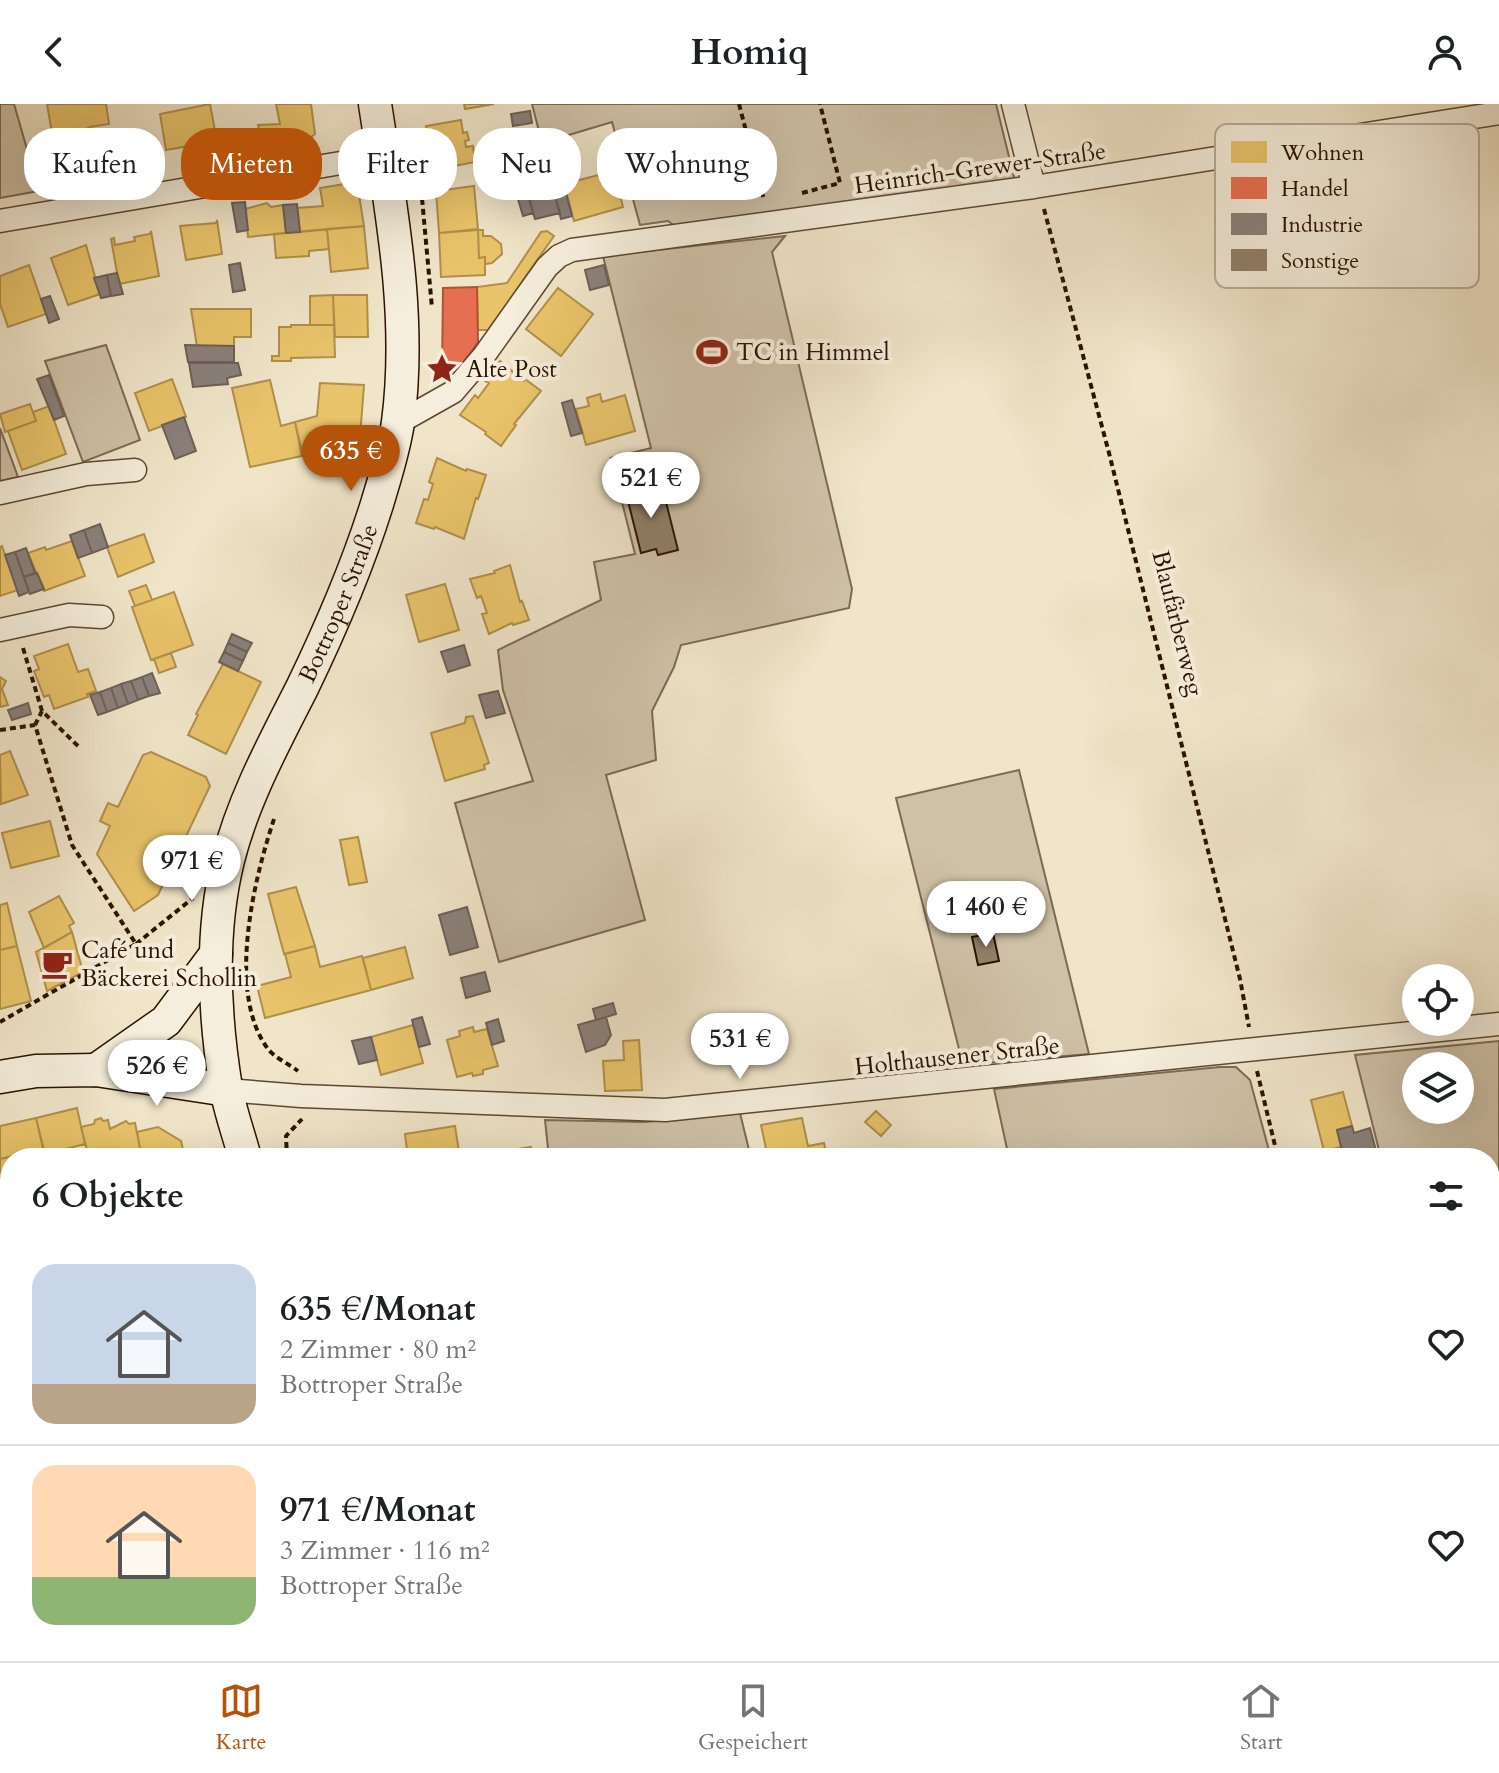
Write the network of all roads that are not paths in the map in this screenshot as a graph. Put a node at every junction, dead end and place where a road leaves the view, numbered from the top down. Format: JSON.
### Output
{"nodes":[{"id":1,"x":375,"y":104,"type":"edge"},
{"id":2,"x":1013,"y":104,"type":"edge"},
{"id":3,"x":1499,"y":113,"type":"edge"},
{"id":4,"x":1430,"y":124,"type":"edge"},
{"id":5,"x":378,"y":128,"type":"edge"},
{"id":6,"x":1215,"y":158,"type":"edge"},
{"id":7,"x":338,"y":163,"type":"edge"},
{"id":8,"x":1034,"y":187,"type":"junction"},
{"id":9,"x":388,"y":200,"type":"edge"},
{"id":10,"x":0,"y":221,"type":"edge"},
{"id":11,"x":398,"y":423,"type":"junction"},
{"id":12,"x":135,"y":470,"type":"dead end"},
{"id":13,"x":0,"y":493,"type":"edge"},
{"id":14,"x":102,"y":617,"type":"dead end"},
{"id":15,"x":8,"y":628,"type":"edge"},
{"id":16,"x":216,"y":954,"type":"junction"},
{"id":17,"x":1499,"y":1024,"type":"edge"},
{"id":18,"x":96,"y":1070,"type":"junction"},
{"id":19,"x":0,"y":1077,"type":"edge"},
{"id":20,"x":227,"y":1090,"type":"junction"},
{"id":21,"x":242,"y":1148,"type":"edge"}],
"edges":[{"from":1,"to":5,"type":"main road","name":"Bottroper Straße"},
{"from":2,"to":8,"type":"street"},
{"from":3,"to":4,"type":"street","name":"Heinrich-Grewer-Straße"},
{"from":6,"to":8,"type":"street","name":"Heinrich-Grewer-Straße"},
{"from":7,"to":10,"type":"street"},
{"from":8,"to":11,"type":"street","name":"Heinrich-Grewer-Straße"},
{"from":9,"to":11,"type":"main road","name":"Bottroper Straße"},
{"from":11,"to":16,"type":"main road","name":"Bottroper Straße"},
{"from":12,"to":13,"type":"street"},
{"from":14,"to":15,"type":"street"},
{"from":16,"to":18,"type":"main road"},
{"from":16,"to":20,"type":"main road","name":"Bottroper Straße"},
{"from":17,"to":20,"type":"street","name":"Holthausener Straße"},
{"from":18,"to":19,"type":"main road"},
{"from":18,"to":20,"type":"main road"},
{"from":20,"to":21,"type":"main road","name":"Bottroper Straße"}]}
